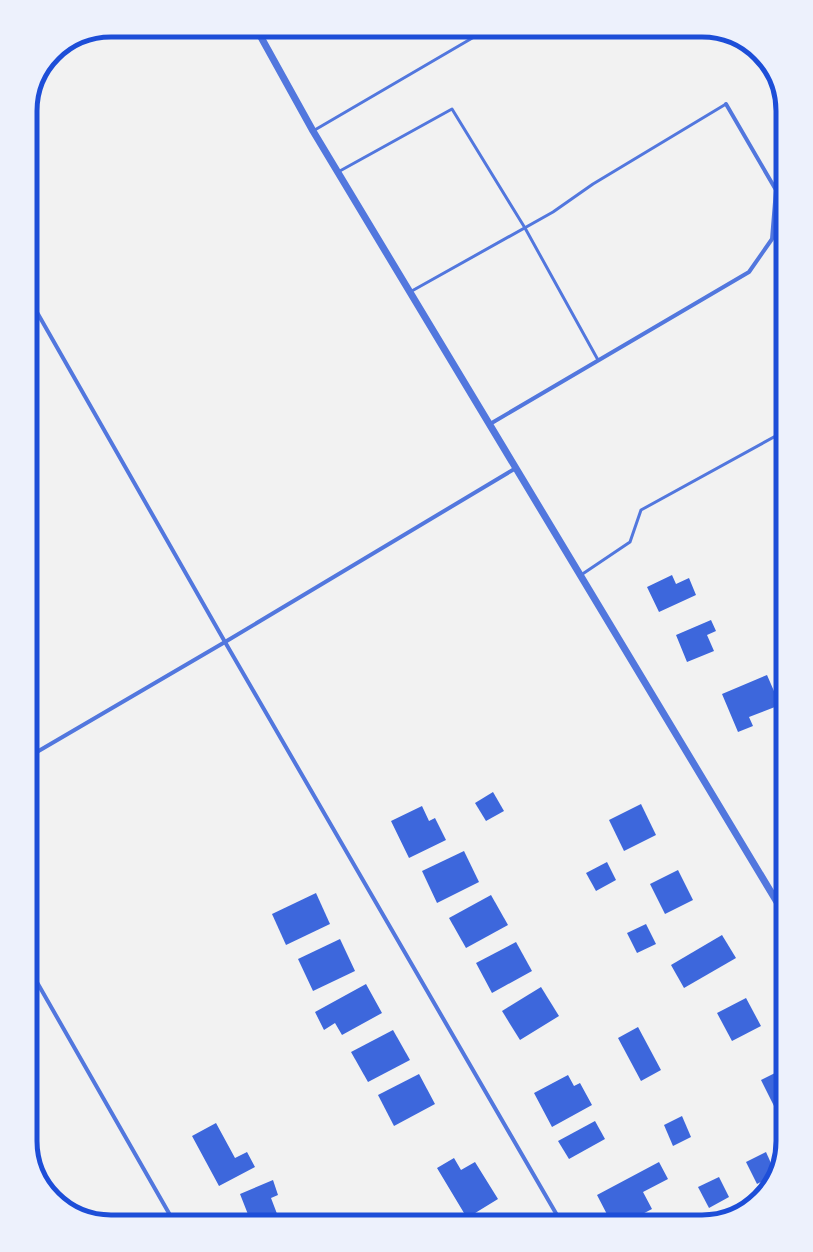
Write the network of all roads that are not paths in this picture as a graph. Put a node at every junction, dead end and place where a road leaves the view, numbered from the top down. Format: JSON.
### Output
{"nodes":[{"id":1,"x":261,"y":37,"type":"edge"},
{"id":2,"x":474,"y":37,"type":"edge"},
{"id":3,"x":726,"y":104,"type":"joint"},
{"id":4,"x":313,"y":131,"type":"junction"},
{"id":5,"x":338,"y":172,"type":"junction"},
{"id":6,"x":525,"y":228,"type":"junction"},
{"id":7,"x":410,"y":292,"type":"junction"},
{"id":8,"x":37,"y":312,"type":"edge"},
{"id":9,"x":598,"y":360,"type":"junction"},
{"id":10,"x":490,"y":424,"type":"junction"},
{"id":11,"x":776,"y":436,"type":"edge"},
{"id":12,"x":516,"y":468,"type":"junction"},
{"id":13,"x":581,"y":575,"type":"junction"},
{"id":14,"x":225,"y":642,"type":"junction"},
{"id":15,"x":37,"y":752,"type":"edge"},
{"id":16,"x":776,"y":892,"type":"edge"},
{"id":17,"x":773,"y":893,"type":"junction"},
{"id":18,"x":776,"y":899,"type":"edge"},
{"id":19,"x":37,"y":982,"type":"edge"},
{"id":20,"x":170,"y":1215,"type":"edge"},
{"id":21,"x":557,"y":1215,"type":"edge"}],
"edges":[{"from":1,"to":4,"type":"street"},
{"from":2,"to":4,"type":"lane"},
{"from":3,"to":6,"type":"lane"},
{"from":3,"to":9,"type":"street"},
{"from":4,"to":5,"type":"street"},
{"from":5,"to":6,"type":"lane"},
{"from":5,"to":7,"type":"street"},
{"from":6,"to":7,"type":"lane"},
{"from":6,"to":9,"type":"lane"},
{"from":7,"to":10,"type":"street"},
{"from":8,"to":14,"type":"street"},
{"from":9,"to":10,"type":"street"},
{"from":10,"to":12,"type":"street"},
{"from":11,"to":13,"type":"lane"},
{"from":12,"to":13,"type":"street"},
{"from":12,"to":14,"type":"street"},
{"from":13,"to":17,"type":"street"},
{"from":14,"to":15,"type":"street"},
{"from":14,"to":21,"type":"street"},
{"from":16,"to":17,"type":"street"},
{"from":17,"to":18,"type":"street"},
{"from":19,"to":20,"type":"street"}]}
